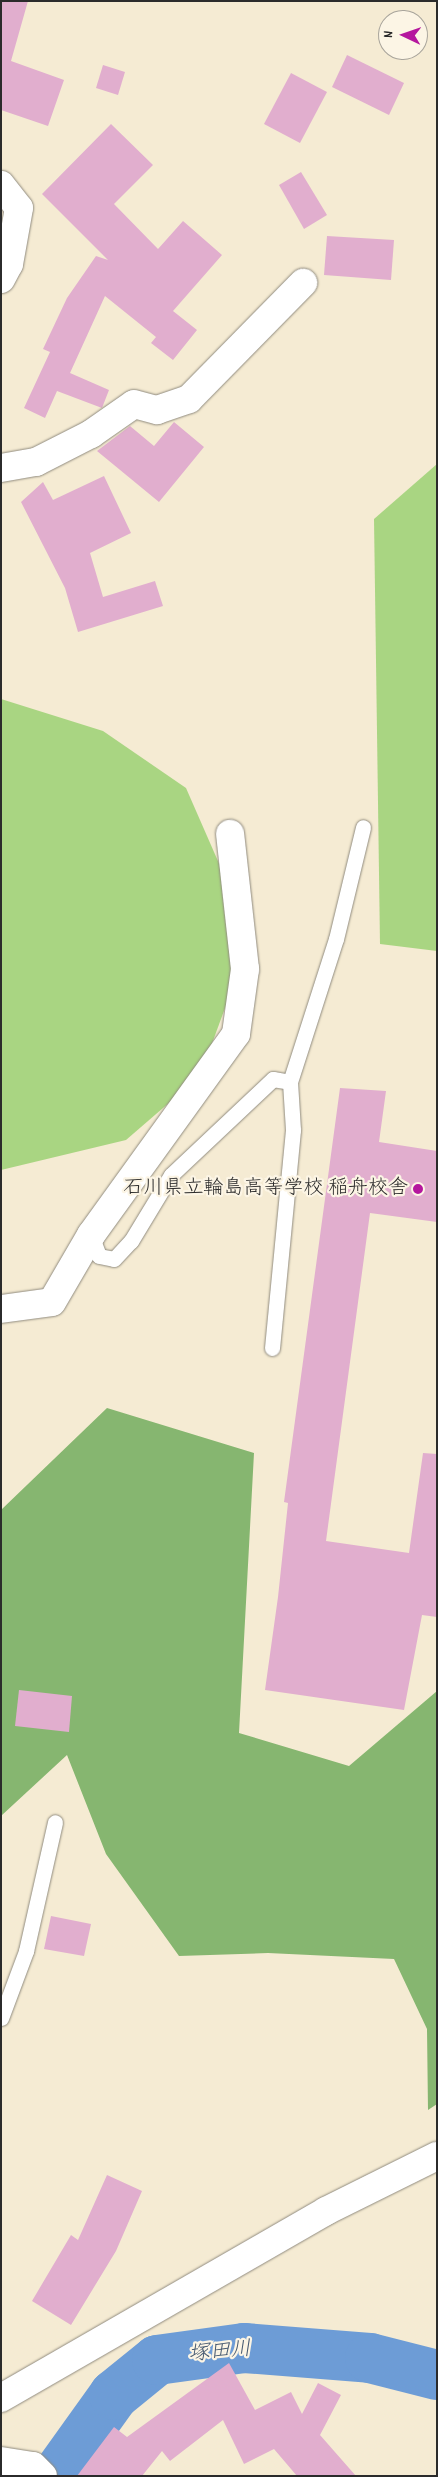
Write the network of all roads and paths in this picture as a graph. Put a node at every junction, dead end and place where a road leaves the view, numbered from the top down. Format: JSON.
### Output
{"nodes":[{"id":1,"x":1,"y":184,"type":"edge"},
{"id":2,"x":1,"y":279,"type":"edge"},
{"id":3,"x":303,"y":283,"type":"dead end"},
{"id":4,"x":1,"y":468,"type":"edge"},
{"id":5,"x":364,"y":827,"type":"dead end"},
{"id":6,"x":230,"y":834,"type":"dead end"},
{"id":7,"x":290,"y":1082,"type":"junction"},
{"id":8,"x":91,"y":1235,"type":"junction"},
{"id":9,"x":1,"y":1309,"type":"edge"},
{"id":10,"x":272,"y":1348,"type":"dead end"},
{"id":11,"x":55,"y":1822,"type":"dead end"},
{"id":12,"x":1,"y":2018,"type":"edge"},
{"id":13,"x":437,"y":2156,"type":"edge"},
{"id":14,"x":1,"y":2398,"type":"edge"},
{"id":15,"x":1,"y":2461,"type":"edge"},
{"id":16,"x":38,"y":2471,"type":"edge"}],
"edges":[{"from":1,"to":2,"type":"street"},
{"from":3,"to":4,"type":"street"},
{"from":5,"to":7,"type":"lane"},
{"from":6,"to":8,"type":"street"},
{"from":7,"to":8,"type":"lane"},
{"from":7,"to":10,"type":"lane"},
{"from":8,"to":9,"type":"street"},
{"from":11,"to":12,"type":"lane"},
{"from":13,"to":14,"type":"street"},
{"from":15,"to":16,"type":"street"}]}
